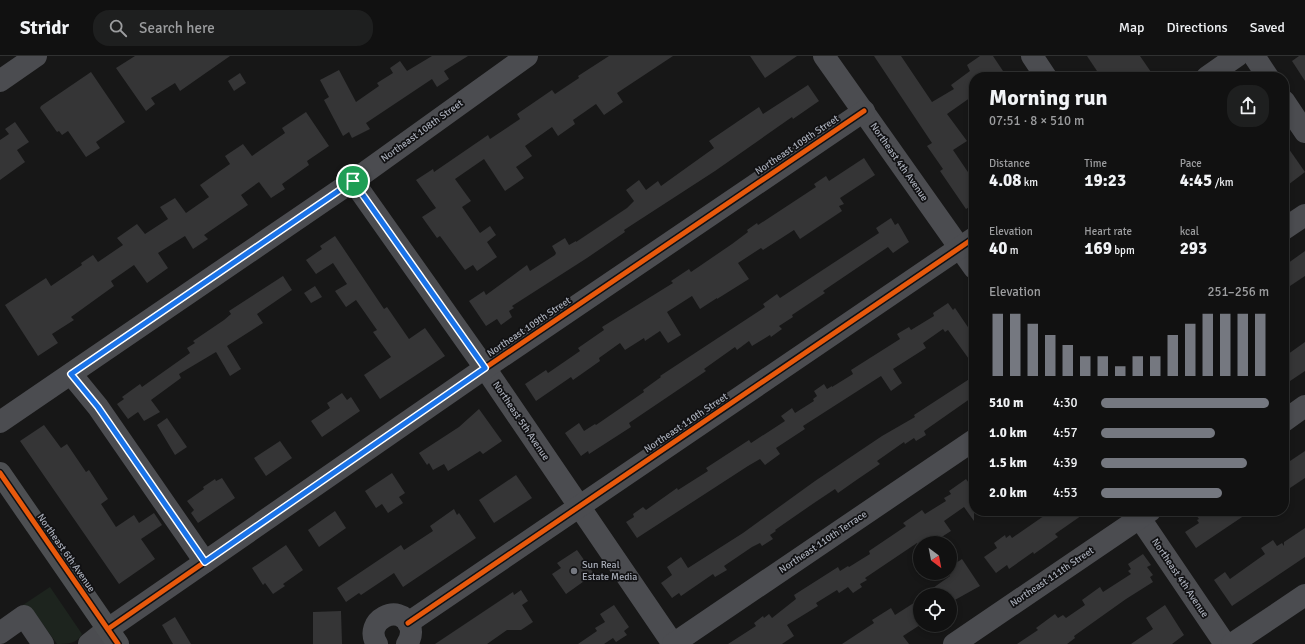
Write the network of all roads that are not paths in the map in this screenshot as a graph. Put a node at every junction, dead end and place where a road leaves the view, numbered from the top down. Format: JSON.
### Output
{"nodes":[{"id":1,"x":36,"y":56,"type":"edge"},
{"id":2,"x":527,"y":56,"type":"edge"},
{"id":3,"x":824,"y":56,"type":"edge"},
{"id":4,"x":1032,"y":56,"type":"edge"},
{"id":5,"x":1237,"y":56,"type":"edge"},
{"id":6,"x":1254,"y":56,"type":"edge"},
{"id":7,"x":1043,"y":72,"type":"edge"},
{"id":8,"x":1214,"y":72,"type":"edge"},
{"id":9,"x":1265,"y":72,"type":"edge"},
{"id":10,"x":0,"y":80,"type":"edge"},
{"id":11,"x":1289,"y":108,"type":"edge"},
{"id":12,"x":864,"y":111,"type":"junction"},
{"id":13,"x":1305,"y":132,"type":"edge"},
{"id":14,"x":353,"y":181,"type":"junction"},
{"id":15,"x":1305,"y":215,"type":"edge"},
{"id":16,"x":1289,"y":226,"type":"edge"},
{"id":17,"x":967,"y":243,"type":"edge"},
{"id":18,"x":485,"y":368,"type":"junction"},
{"id":19,"x":71,"y":374,"type":"junction"},
{"id":20,"x":1305,"y":406,"type":"edge"},
{"id":21,"x":1289,"y":417,"type":"edge"},
{"id":22,"x":0,"y":422,"type":"edge"},
{"id":23,"x":969,"y":443,"type":"edge"},
{"id":24,"x":0,"y":473,"type":"edge"},
{"id":25,"x":579,"y":507,"type":"junction"},
{"id":26,"x":1138,"y":516,"type":"edge"},
{"id":27,"x":1144,"y":516,"type":"edge"},
{"id":28,"x":205,"y":562,"type":"junction"},
{"id":29,"x":1305,"y":595,"type":"edge"},
{"id":30,"x":408,"y":623,"type":"junction"},
{"id":31,"x":0,"y":632,"type":"edge"},
{"id":32,"x":113,"y":636,"type":"edge"},
{"id":33,"x":43,"y":644,"type":"edge"},
{"id":34,"x":89,"y":644,"type":"edge"},
{"id":35,"x":377,"y":644,"type":"edge"},
{"id":36,"x":407,"y":644,"type":"edge"},
{"id":37,"x":673,"y":644,"type":"edge"},
{"id":38,"x":954,"y":644,"type":"edge"},
{"id":39,"x":1225,"y":644,"type":"edge"},
{"id":40,"x":1232,"y":644,"type":"edge"}],
"edges":[{"from":1,"to":10,"type":"street"},
{"from":2,"to":14,"type":"street","name":"Northeast 108th Street"},
{"from":3,"to":12,"type":"street","name":"Northeast 4th Avenue"},
{"from":4,"to":7,"type":"street"},
{"from":5,"to":8,"type":"street"},
{"from":6,"to":9,"type":"street"},
{"from":11,"to":13,"type":"street"},
{"from":12,"to":17,"type":"street","name":"Northeast 4th Avenue"},
{"from":12,"to":18,"type":"street","name":"Northeast 109th Street"},
{"from":14,"to":18,"type":"street","name":"Northeast 5th Avenue"},
{"from":14,"to":19,"type":"street","name":"Northeast 108th Street"},
{"from":15,"to":16,"type":"street"},
{"from":17,"to":25,"type":"street","name":"Northeast 110th Street"},
{"from":18,"to":25,"type":"street","name":"Northeast 5th Avenue"},
{"from":18,"to":28,"type":"street","name":"Northeast 109th Street"},
{"from":19,"to":22,"type":"street","name":"Northeast 108th Street"},
{"from":19,"to":28,"type":"street"},
{"from":20,"to":21,"type":"street"},
{"from":23,"to":37,"type":"street","name":"Northeast 110th Terrace"},
{"from":24,"to":32,"type":"main road","name":"Northeast 6th Avenue"},
{"from":25,"to":30,"type":"street","name":"Northeast 110th Street"},
{"from":25,"to":37,"type":"street","name":"Northeast 5th Avenue"},
{"from":26,"to":38,"type":"street","name":"Northeast 111th Street"},
{"from":27,"to":39,"type":"street","name":"Northeast 4th Avenue"},
{"from":28,"to":32,"type":"street","name":"Northeast 109th Street"},
{"from":29,"to":40,"type":"street"},
{"from":30,"to":35,"type":"street"},
{"from":30,"to":36,"type":"street"},
{"from":31,"to":33,"type":"street"},
{"from":32,"to":34,"type":"street","name":"Northeast 109th Street"}]}
